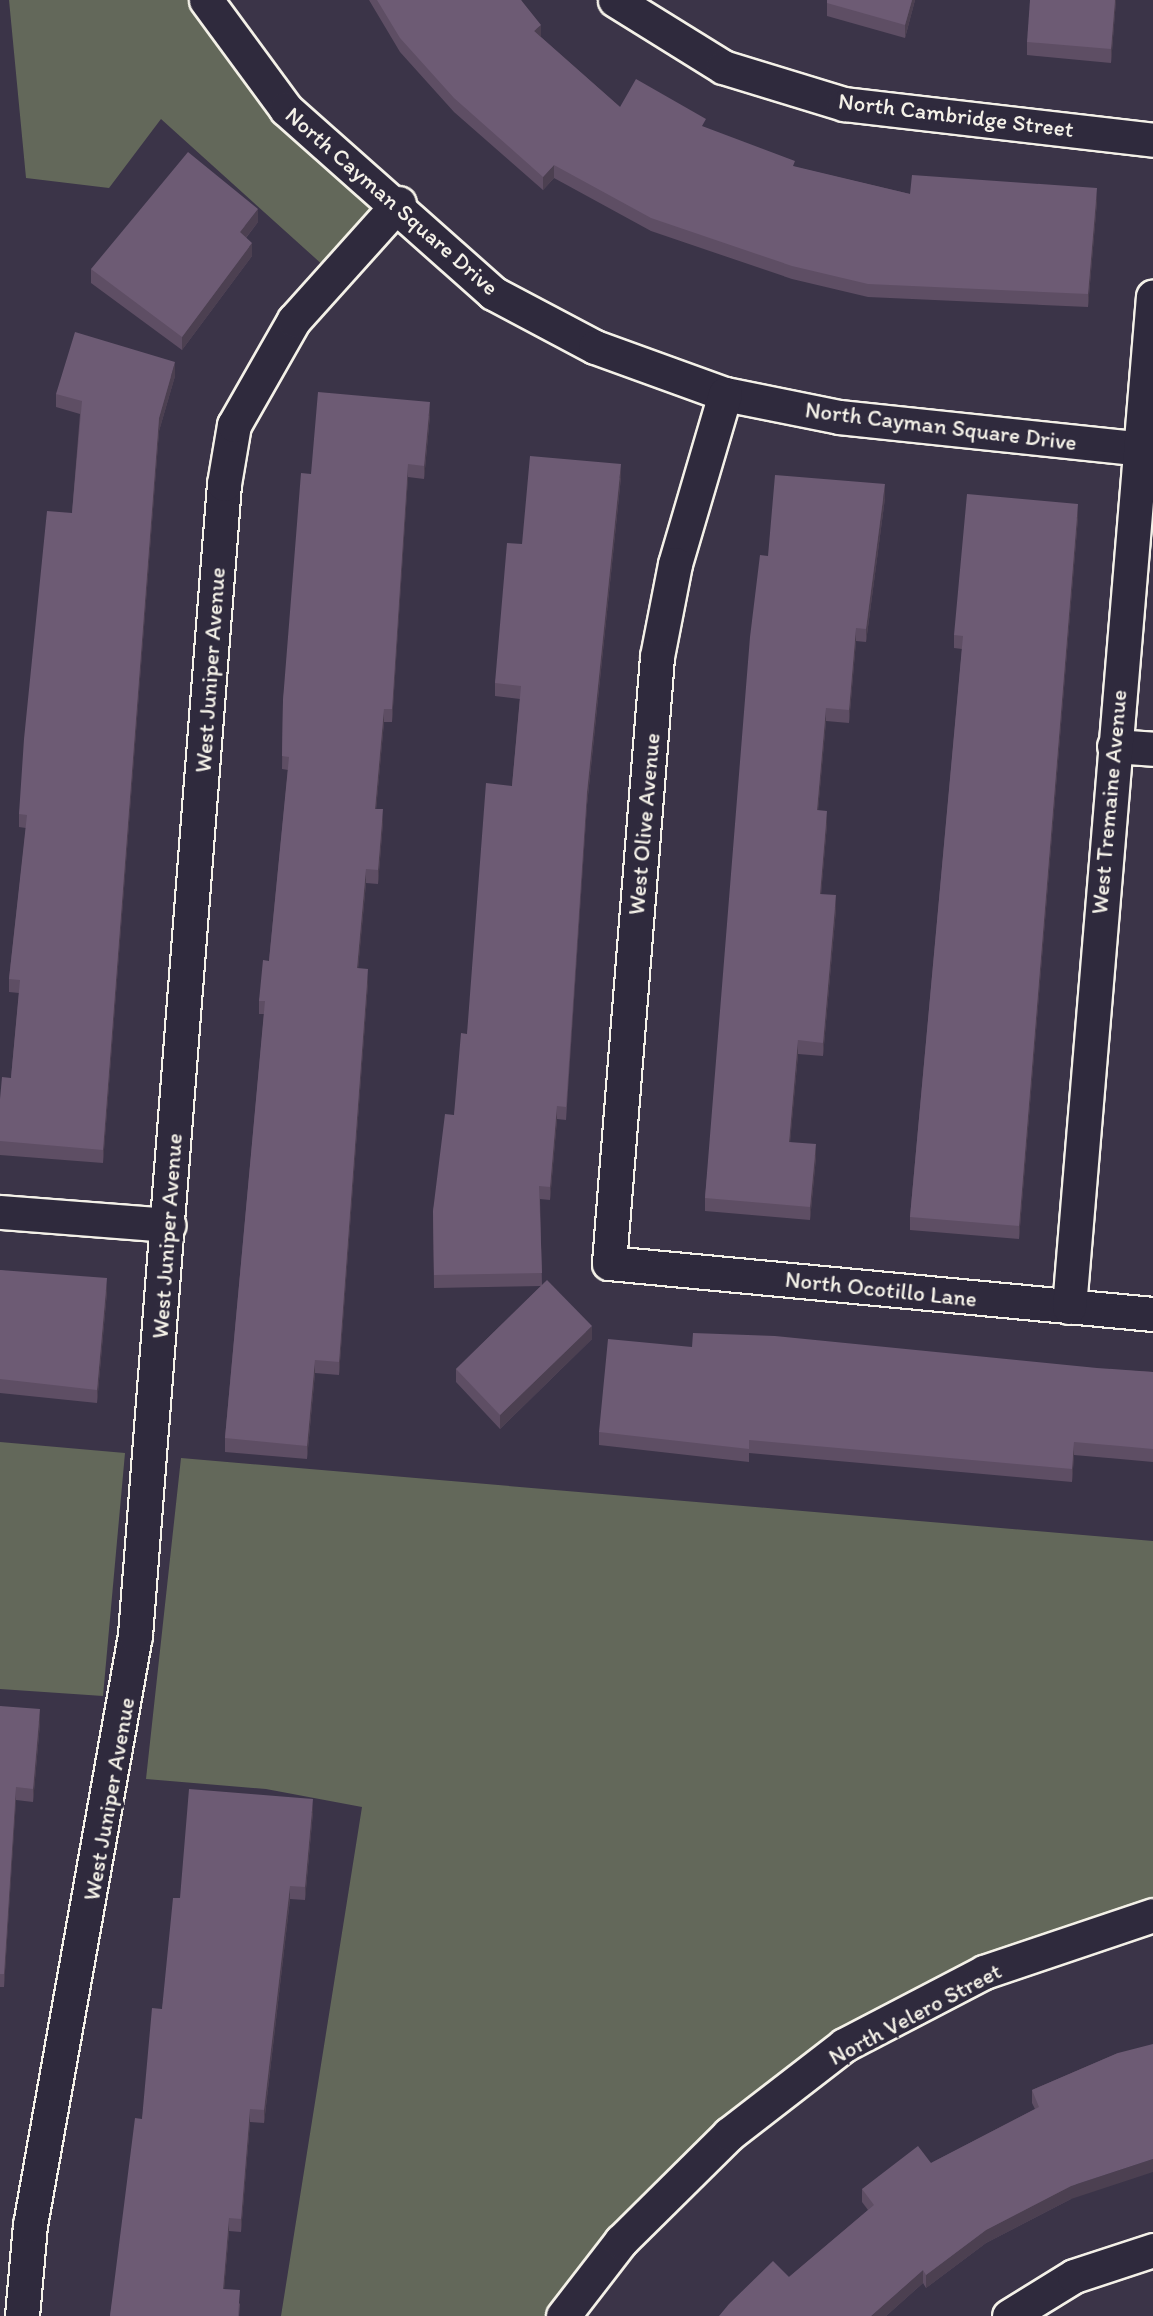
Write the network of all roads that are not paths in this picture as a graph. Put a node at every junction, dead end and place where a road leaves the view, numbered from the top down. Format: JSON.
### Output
{"nodes":[{"id":1,"x":206,"y":0,"type":"edge"},
{"id":2,"x":615,"y":0,"type":"edge"},
{"id":3,"x":1153,"y":140,"type":"edge"},
{"id":4,"x":399,"y":204,"type":"junction"},
{"id":5,"x":1153,"y":296,"type":"edge"},
{"id":6,"x":725,"y":394,"type":"junction"},
{"id":7,"x":1146,"y":449,"type":"edge"},
{"id":8,"x":1114,"y":746,"type":"junction"},
{"id":9,"x":1153,"y":749,"type":"edge"},
{"id":10,"x":0,"y":1212,"type":"edge"},
{"id":11,"x":168,"y":1225,"type":"junction"},
{"id":12,"x":609,"y":1263,"type":"joint"},
{"id":13,"x":1069,"y":1307,"type":"junction"},
{"id":14,"x":1153,"y":1314,"type":"edge"},
{"id":15,"x":1153,"y":1916,"type":"edge"},
{"id":16,"x":1153,"y":2250,"type":"edge"},
{"id":17,"x":22,"y":2316,"type":"edge"},
{"id":18,"x":564,"y":2316,"type":"edge"},
{"id":19,"x":1009,"y":2316,"type":"edge"}],
"edges":[{"from":1,"to":4,"type":"street","name":"North Cayman Square Drive"},
{"from":2,"to":3,"type":"street","name":"North Cambridge Street"},
{"from":4,"to":6,"type":"street","name":"North Cayman Square Drive"},
{"from":4,"to":11,"type":"street","name":"West Juniper Avenue"},
{"from":5,"to":7,"type":"street","name":"West Tremaine Avenue"},
{"from":6,"to":7,"type":"street","name":"North Cayman Square Drive"},
{"from":6,"to":12,"type":"street","name":"West Olive Avenue"},
{"from":7,"to":8,"type":"street","name":"West Tremaine Avenue"},
{"from":8,"to":9,"type":"street"},
{"from":8,"to":13,"type":"street","name":"West Tremaine Avenue"},
{"from":10,"to":11,"type":"street"},
{"from":11,"to":17,"type":"street","name":"West Juniper Avenue"},
{"from":12,"to":13,"type":"street","name":"North Ocotillo Lane"},
{"from":13,"to":14,"type":"street","name":"North Ocotillo Lane"},
{"from":15,"to":18,"type":"street","name":"North Velero Street"},
{"from":16,"to":19,"type":"street"}]}
